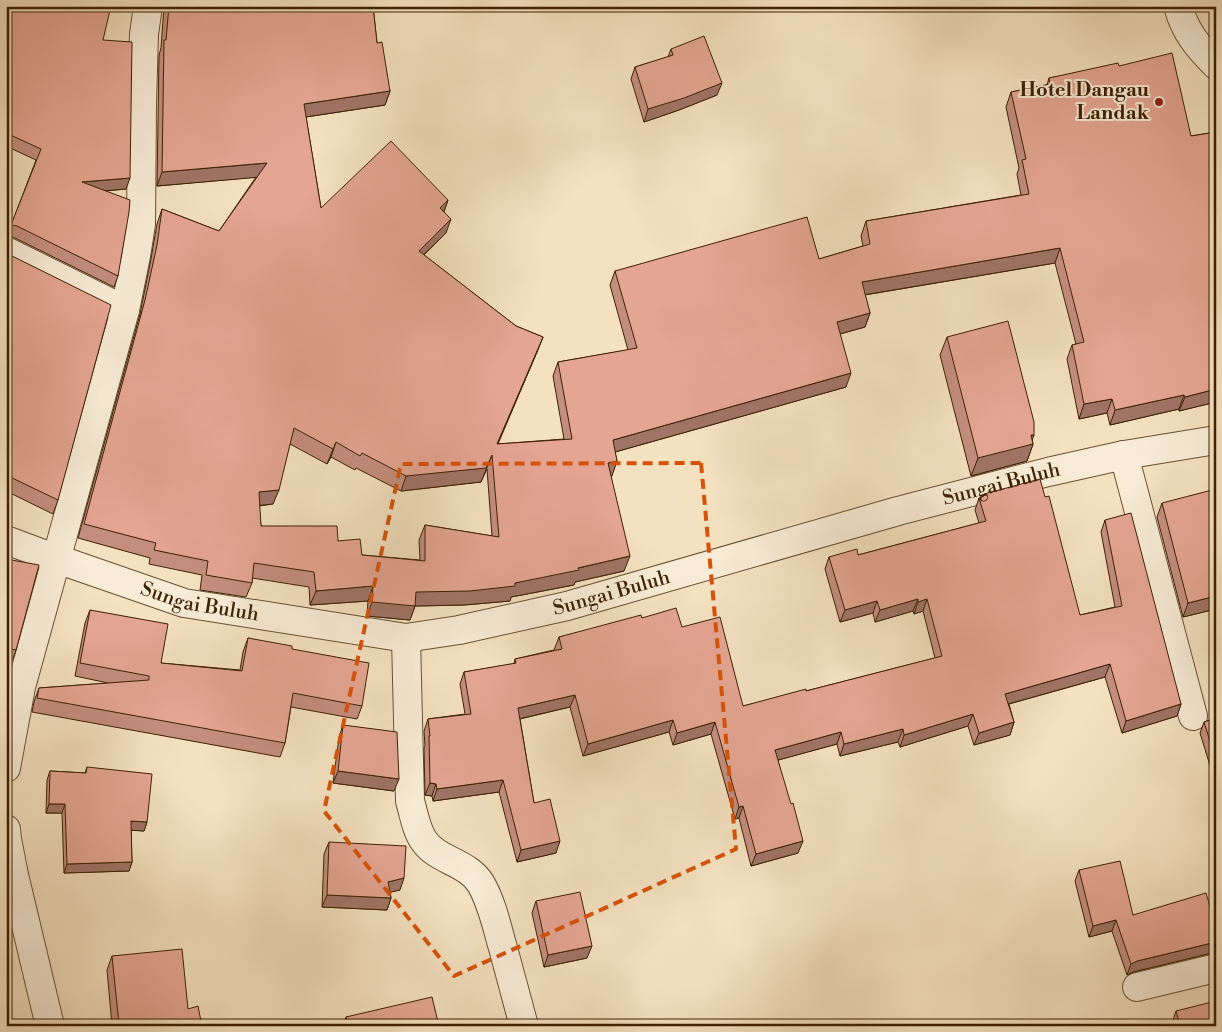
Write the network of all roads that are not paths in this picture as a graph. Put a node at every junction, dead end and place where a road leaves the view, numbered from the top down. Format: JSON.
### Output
{"nodes":[{"id":1,"x":148,"y":6,"type":"edge"},
{"id":2,"x":1178,"y":6,"type":"edge"},
{"id":3,"x":1216,"y":65,"type":"edge"},
{"id":4,"x":6,"y":251,"type":"edge"},
{"id":5,"x":125,"y":310,"type":"junction"},
{"id":6,"x":1216,"y":440,"type":"edge"},
{"id":7,"x":1124,"y":455,"type":"junction"},
{"id":8,"x":6,"y":540,"type":"edge"},
{"id":9,"x":57,"y":559,"type":"junction"},
{"id":10,"x":406,"y":638,"type":"junction"},
{"id":11,"x":1193,"y":716,"type":"dead end"},
{"id":12,"x":6,"y":768,"type":"edge"},
{"id":13,"x":6,"y":830,"type":"edge"},
{"id":14,"x":1216,"y":968,"type":"edge"},
{"id":15,"x":1137,"y":987,"type":"dead end"},
{"id":16,"x":50,"y":1026,"type":"edge"},
{"id":17,"x":524,"y":1026,"type":"edge"}],
"edges":[{"from":1,"to":5,"type":"street"},
{"from":2,"to":3,"type":"street"},
{"from":4,"to":5,"type":"street"},
{"from":5,"to":9,"type":"street"},
{"from":6,"to":7,"type":"street","name":"Sungai Buluh"},
{"from":7,"to":10,"type":"street","name":"Sungai Buluh"},
{"from":7,"to":11,"type":"street"},
{"from":8,"to":9,"type":"street","name":"Sungai Buluh"},
{"from":9,"to":10,"type":"street","name":"Sungai Buluh"},
{"from":9,"to":12,"type":"street"},
{"from":10,"to":17,"type":"street"},
{"from":13,"to":16,"type":"street"},
{"from":14,"to":15,"type":"street"}]}
